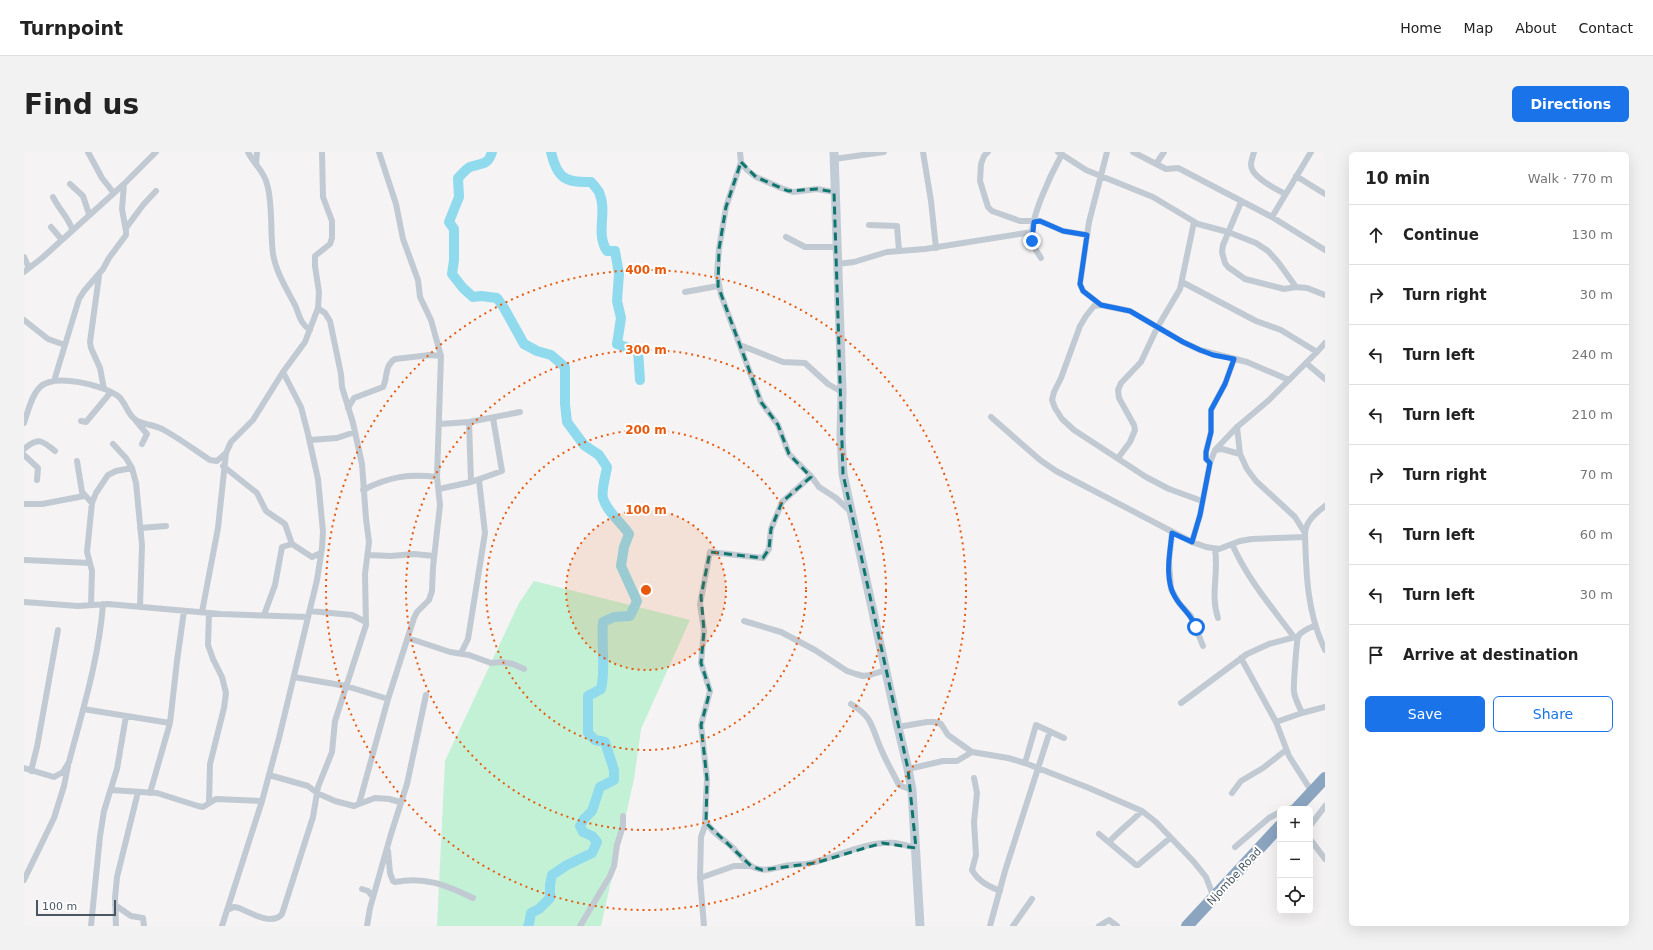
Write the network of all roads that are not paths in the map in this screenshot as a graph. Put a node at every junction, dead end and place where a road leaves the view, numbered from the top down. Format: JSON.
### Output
{"nodes":[{"id":1,"x":88,"y":152,"type":"edge"},
{"id":2,"x":156,"y":152,"type":"edge"},
{"id":3,"x":248,"y":152,"type":"edge"},
{"id":4,"x":257,"y":152,"type":"edge"},
{"id":5,"x":322,"y":152,"type":"edge"},
{"id":6,"x":379,"y":152,"type":"edge"},
{"id":7,"x":740,"y":152,"type":"edge"},
{"id":8,"x":884,"y":152,"type":"edge"},
{"id":9,"x":923,"y":152,"type":"edge"},
{"id":10,"x":988,"y":152,"type":"edge"},
{"id":11,"x":1107,"y":152,"type":"edge"},
{"id":12,"x":1133,"y":152,"type":"edge"},
{"id":13,"x":1164,"y":152,"type":"edge"},
{"id":14,"x":1254,"y":152,"type":"edge"},
{"id":15,"x":1311,"y":152,"type":"edge"},
{"id":16,"x":1060,"y":153,"type":"edge"},
{"id":17,"x":834,"y":155,"type":"edge"},
{"id":18,"x":741,"y":162,"type":"junction"},
{"id":19,"x":256,"y":164,"type":"junction"},
{"id":20,"x":1156,"y":164,"type":"junction"},
{"id":21,"x":1102,"y":176,"type":"junction"},
{"id":22,"x":1296,"y":176,"type":"junction"},
{"id":23,"x":70,"y":184,"type":"dead end"},
{"id":24,"x":124,"y":184,"type":"junction"},
{"id":25,"x":156,"y":191,"type":"dead end"},
{"id":26,"x":114,"y":192,"type":"junction"},
{"id":27,"x":834,"y":192,"type":"junction"},
{"id":28,"x":1285,"y":194,"type":"junction"},
{"id":29,"x":1325,"y":194,"type":"edge"},
{"id":30,"x":53,"y":197,"type":"dead end"},
{"id":31,"x":1242,"y":202,"type":"junction"},
{"id":32,"x":89,"y":214,"type":"junction"},
{"id":33,"x":1272,"y":217,"type":"junction"},
{"id":34,"x":1034,"y":222,"type":"junction"},
{"id":35,"x":1194,"y":222,"type":"junction"},
{"id":36,"x":869,"y":225,"type":"dead end"},
{"id":37,"x":51,"y":227,"type":"dead end"},
{"id":38,"x":126,"y":228,"type":"junction"},
{"id":39,"x":72,"y":229,"type":"junction"},
{"id":40,"x":1032,"y":232,"type":"junction"},
{"id":41,"x":1228,"y":232,"type":"junction"},
{"id":42,"x":1087,"y":235,"type":"junction"},
{"id":43,"x":786,"y":237,"type":"dead end"},
{"id":44,"x":62,"y":240,"type":"junction"},
{"id":45,"x":836,"y":247,"type":"junction"},
{"id":46,"x":936,"y":248,"type":"junction"},
{"id":47,"x":1325,"y":250,"type":"edge"},
{"id":48,"x":899,"y":251,"type":"junction"},
{"id":49,"x":24,"y":257,"type":"edge"},
{"id":50,"x":1041,"y":258,"type":"dead end"},
{"id":51,"x":837,"y":264,"type":"junction"},
{"id":52,"x":27,"y":270,"type":"edge"},
{"id":53,"x":99,"y":276,"type":"junction"},
{"id":54,"x":1182,"y":282,"type":"junction"},
{"id":55,"x":718,"y":286,"type":"junction"},
{"id":56,"x":1296,"y":287,"type":"junction"},
{"id":57,"x":685,"y":292,"type":"dead end"},
{"id":58,"x":1325,"y":295,"type":"edge"},
{"id":59,"x":1101,"y":305,"type":"junction"},
{"id":60,"x":318,"y":308,"type":"junction"},
{"id":61,"x":24,"y":320,"type":"edge"},
{"id":62,"x":1157,"y":328,"type":"junction"},
{"id":63,"x":310,"y":330,"type":"junction"},
{"id":64,"x":1325,"y":343,"type":"edge"},
{"id":65,"x":65,"y":345,"type":"junction"},
{"id":66,"x":740,"y":345,"type":"junction"},
{"id":67,"x":1317,"y":352,"type":"junction"},
{"id":68,"x":440,"y":356,"type":"junction"},
{"id":69,"x":1234,"y":359,"type":"junction"},
{"id":70,"x":1306,"y":362,"type":"junction"},
{"id":71,"x":283,"y":372,"type":"junction"},
{"id":72,"x":1324,"y":375,"type":"edge"},
{"id":73,"x":1289,"y":380,"type":"junction"},
{"id":74,"x":54,"y":381,"type":"junction"},
{"id":75,"x":104,"y":389,"type":"junction"},
{"id":76,"x":111,"y":392,"type":"junction"},
{"id":77,"x":842,"y":392,"type":"junction"},
{"id":78,"x":348,"y":408,"type":"junction"},
{"id":79,"x":26,"y":411,"type":"edge"},
{"id":80,"x":520,"y":412,"type":"dead end"},
{"id":81,"x":991,"y":417,"type":"dead end"},
{"id":82,"x":493,"y":418,"type":"junction"},
{"id":83,"x":81,"y":421,"type":"dead end"},
{"id":84,"x":136,"y":421,"type":"junction"},
{"id":85,"x":469,"y":422,"type":"junction"},
{"id":86,"x":24,"y":423,"type":"edge"},
{"id":87,"x":440,"y":424,"type":"junction"},
{"id":88,"x":1237,"y":427,"type":"junction"},
{"id":89,"x":355,"y":432,"type":"junction"},
{"id":90,"x":310,"y":440,"type":"junction"},
{"id":91,"x":113,"y":444,"type":"dead end"},
{"id":92,"x":142,"y":444,"type":"dead end"},
{"id":93,"x":24,"y":449,"type":"edge"},
{"id":94,"x":1215,"y":450,"type":"junction"},
{"id":95,"x":55,"y":451,"type":"dead end"},
{"id":96,"x":226,"y":453,"type":"junction"},
{"id":97,"x":1240,"y":454,"type":"junction"},
{"id":98,"x":24,"y":455,"type":"edge"},
{"id":99,"x":1118,"y":458,"type":"junction"},
{"id":100,"x":77,"y":461,"type":"dead end"},
{"id":101,"x":217,"y":461,"type":"junction"},
{"id":102,"x":1210,"y":463,"type":"junction"},
{"id":103,"x":132,"y":468,"type":"junction"},
{"id":104,"x":225,"y":468,"type":"junction"},
{"id":105,"x":811,"y":476,"type":"junction"},
{"id":106,"x":438,"y":477,"type":"junction"},
{"id":107,"x":37,"y":480,"type":"dead end"},
{"id":108,"x":479,"y":480,"type":"junction"},
{"id":109,"x":472,"y":482,"type":"junction"},
{"id":110,"x":439,"y":489,"type":"junction"},
{"id":111,"x":363,"y":490,"type":"junction"},
{"id":112,"x":84,"y":496,"type":"junction"},
{"id":113,"x":1202,"y":501,"type":"junction"},
{"id":114,"x":92,"y":503,"type":"junction"},
{"id":115,"x":24,"y":504,"type":"edge"},
{"id":116,"x":1325,"y":506,"type":"edge"},
{"id":117,"x":851,"y":512,"type":"junction"},
{"id":118,"x":166,"y":526,"type":"dead end"},
{"id":119,"x":140,"y":528,"type":"junction"},
{"id":120,"x":1172,"y":533,"type":"junction"},
{"id":121,"x":1305,"y":535,"type":"junction"},
{"id":122,"x":1192,"y":542,"type":"junction"},
{"id":123,"x":292,"y":544,"type":"junction"},
{"id":124,"x":1232,"y":544,"type":"junction"},
{"id":125,"x":1215,"y":549,"type":"junction"},
{"id":126,"x":321,"y":553,"type":"junction"},
{"id":127,"x":368,"y":555,"type":"junction"},
{"id":128,"x":434,"y":556,"type":"junction"},
{"id":129,"x":25,"y":560,"type":"dead end"},
{"id":130,"x":90,"y":563,"type":"junction"},
{"id":131,"x":24,"y":602,"type":"edge"},
{"id":132,"x":103,"y":604,"type":"junction"},
{"id":133,"x":91,"y":605,"type":"junction"},
{"id":134,"x":140,"y":607,"type":"junction"},
{"id":135,"x":184,"y":611,"type":"junction"},
{"id":136,"x":202,"y":612,"type":"junction"},
{"id":137,"x":209,"y":613,"type":"junction"},
{"id":138,"x":309,"y":614,"type":"junction"},
{"id":139,"x":264,"y":615,"type":"junction"},
{"id":140,"x":1218,"y":618,"type":"dead end"},
{"id":141,"x":744,"y":621,"type":"dead end"},
{"id":142,"x":366,"y":622,"type":"junction"},
{"id":143,"x":1314,"y":626,"type":"junction"},
{"id":144,"x":58,"y":630,"type":"dead end"},
{"id":145,"x":1296,"y":636,"type":"junction"},
{"id":146,"x":408,"y":638,"type":"junction"},
{"id":147,"x":1202,"y":646,"type":"dead end"},
{"id":148,"x":1325,"y":650,"type":"edge"},
{"id":149,"x":461,"y":653,"type":"junction"},
{"id":150,"x":1241,"y":658,"type":"junction"},
{"id":151,"x":524,"y":669,"type":"dead end"},
{"id":152,"x":886,"y":670,"type":"junction"},
{"id":153,"x":294,"y":677,"type":"junction"},
{"id":154,"x":346,"y":686,"type":"junction"},
{"id":155,"x":426,"y":695,"type":"dead end"},
{"id":156,"x":388,"y":699,"type":"junction"},
{"id":157,"x":1181,"y":703,"type":"dead end"},
{"id":158,"x":851,"y":704,"type":"dead end"},
{"id":159,"x":1325,"y":707,"type":"edge"},
{"id":160,"x":83,"y":709,"type":"junction"},
{"id":161,"x":1302,"y":713,"type":"junction"},
{"id":162,"x":126,"y":716,"type":"junction"},
{"id":163,"x":1276,"y":722,"type":"junction"},
{"id":164,"x":170,"y":723,"type":"junction"},
{"id":165,"x":898,"y":727,"type":"junction"},
{"id":166,"x":1050,"y":731,"type":"junction"},
{"id":167,"x":1064,"y":738,"type":"dead end"},
{"id":168,"x":1286,"y":750,"type":"junction"},
{"id":169,"x":972,"y":752,"type":"junction"},
{"id":170,"x":69,"y":762,"type":"junction"},
{"id":171,"x":1025,"y":763,"type":"junction"},
{"id":172,"x":24,"y":768,"type":"edge"},
{"id":173,"x":1037,"y":768,"type":"junction"},
{"id":174,"x":908,"y":769,"type":"junction"},
{"id":175,"x":31,"y":771,"type":"junction"},
{"id":176,"x":269,"y":775,"type":"junction"},
{"id":177,"x":974,"y":778,"type":"dead end"},
{"id":178,"x":1325,"y":778,"type":"edge"},
{"id":179,"x":110,"y":790,"type":"junction"},
{"id":180,"x":912,"y":790,"type":"junction"},
{"id":181,"x":138,"y":792,"type":"junction"},
{"id":182,"x":1312,"y":792,"type":"junction"},
{"id":183,"x":150,"y":793,"type":"junction"},
{"id":184,"x":317,"y":793,"type":"junction"},
{"id":185,"x":1232,"y":793,"type":"dead end"},
{"id":186,"x":262,"y":801,"type":"junction"},
{"id":187,"x":209,"y":802,"type":"junction"},
{"id":188,"x":400,"y":802,"type":"junction"},
{"id":189,"x":359,"y":804,"type":"junction"},
{"id":190,"x":1299,"y":806,"type":"edge"},
{"id":191,"x":1325,"y":806,"type":"edge"},
{"id":192,"x":1142,"y":811,"type":"junction"},
{"id":193,"x":1277,"y":814,"type":"edge"},
{"id":194,"x":623,"y":816,"type":"dead end"},
{"id":195,"x":1313,"y":822,"type":"edge"},
{"id":196,"x":706,"y":823,"type":"junction"},
{"id":197,"x":1277,"y":829,"type":"edge"},
{"id":198,"x":1099,"y":834,"type":"dead end"},
{"id":199,"x":1170,"y":838,"type":"junction"},
{"id":200,"x":1109,"y":842,"type":"junction"},
{"id":201,"x":1312,"y":842,"type":"edge"},
{"id":202,"x":388,"y":846,"type":"junction"},
{"id":203,"x":1235,"y":847,"type":"dead end"},
{"id":204,"x":916,"y":848,"type":"junction"},
{"id":205,"x":1325,"y":859,"type":"edge"},
{"id":206,"x":751,"y":866,"type":"junction"},
{"id":207,"x":700,"y":878,"type":"junction"},
{"id":208,"x":24,"y":880,"type":"edge"},
{"id":209,"x":362,"y":888,"type":"dead end"},
{"id":210,"x":1000,"y":891,"type":"junction"},
{"id":211,"x":373,"y":897,"type":"junction"},
{"id":212,"x":473,"y":898,"type":"dead end"},
{"id":213,"x":1214,"y":898,"type":"junction"},
{"id":214,"x":1032,"y":899,"type":"dead end"},
{"id":215,"x":115,"y":905,"type":"junction"},
{"id":216,"x":227,"y":910,"type":"junction"},
{"id":217,"x":1193,"y":922,"type":"edge"},
{"id":218,"x":91,"y":926,"type":"edge"},
{"id":219,"x":116,"y":926,"type":"edge"},
{"id":220,"x":144,"y":926,"type":"edge"},
{"id":221,"x":222,"y":926,"type":"edge"},
{"id":222,"x":367,"y":926,"type":"edge"},
{"id":223,"x":580,"y":926,"type":"edge"},
{"id":224,"x":704,"y":926,"type":"edge"},
{"id":225,"x":920,"y":926,"type":"edge"},
{"id":226,"x":990,"y":926,"type":"edge"},
{"id":227,"x":1013,"y":926,"type":"edge"},
{"id":228,"x":1099,"y":926,"type":"edge"},
{"id":229,"x":1118,"y":926,"type":"edge"}],
"edges":[{"from":1,"to":26,"type":"street"},
{"from":2,"to":24,"type":"street"},
{"from":3,"to":19,"type":"street"},
{"from":4,"to":19,"type":"street"},
{"from":5,"to":60,"type":"street"},
{"from":6,"to":68,"type":"street"},
{"from":7,"to":18,"type":"street"},
{"from":8,"to":17,"type":"street"},
{"from":9,"to":46,"type":"street"},
{"from":10,"to":34,"type":"street"},
{"from":11,"to":21,"type":"street"},
{"from":12,"to":20,"type":"street"},
{"from":13,"to":20,"type":"street"},
{"from":14,"to":28,"type":"street"},
{"from":15,"to":22,"type":"street"},
{"from":16,"to":21,"type":"street"},
{"from":16,"to":34,"type":"street"},
{"from":17,"to":27,"type":"main road"},
{"from":18,"to":27,"type":"street"},
{"from":18,"to":55,"type":"street"},
{"from":19,"to":63,"type":"street"},
{"from":20,"to":31,"type":"street"},
{"from":21,"to":35,"type":"street"},
{"from":21,"to":42,"type":"street"},
{"from":22,"to":28,"type":"street"},
{"from":22,"to":29,"type":"street"},
{"from":23,"to":32,"type":"street"},
{"from":24,"to":26,"type":"street"},
{"from":24,"to":38,"type":"street"},
{"from":25,"to":38,"type":"street"},
{"from":26,"to":32,"type":"street"},
{"from":27,"to":45,"type":"main road"},
{"from":28,"to":33,"type":"street"},
{"from":30,"to":39,"type":"street"},
{"from":31,"to":33,"type":"street"},
{"from":31,"to":41,"type":"street"},
{"from":32,"to":39,"type":"street"},
{"from":33,"to":47,"type":"street"},
{"from":34,"to":40,"type":"street"},
{"from":34,"to":42,"type":"street"},
{"from":35,"to":41,"type":"street"},
{"from":35,"to":54,"type":"street"},
{"from":36,"to":48,"type":"street"},
{"from":37,"to":44,"type":"street"},
{"from":38,"to":53,"type":"street"},
{"from":39,"to":44,"type":"street"},
{"from":40,"to":46,"type":"street"},
{"from":40,"to":50,"type":"street"},
{"from":41,"to":56,"type":"street"},
{"from":41,"to":56,"type":"street"},
{"from":42,"to":59,"type":"street"},
{"from":43,"to":45,"type":"street"},
{"from":44,"to":52,"type":"street"},
{"from":45,"to":51,"type":"main road"},
{"from":46,"to":48,"type":"street"},
{"from":48,"to":51,"type":"street"},
{"from":49,"to":52,"type":"street"},
{"from":51,"to":77,"type":"main road"},
{"from":53,"to":65,"type":"street"},
{"from":53,"to":75,"type":"street"},
{"from":54,"to":62,"type":"street"},
{"from":54,"to":67,"type":"street"},
{"from":55,"to":57,"type":"street"},
{"from":55,"to":66,"type":"street"},
{"from":56,"to":58,"type":"street"},
{"from":59,"to":62,"type":"street"},
{"from":59,"to":99,"type":"street"},
{"from":60,"to":63,"type":"street"},
{"from":60,"to":78,"type":"street"},
{"from":61,"to":65,"type":"street"},
{"from":62,"to":69,"type":"street"},
{"from":62,"to":99,"type":"street"},
{"from":63,"to":71,"type":"street"},
{"from":64,"to":67,"type":"street"},
{"from":65,"to":74,"type":"street"},
{"from":66,"to":77,"type":"street"},
{"from":66,"to":105,"type":"street"},
{"from":67,"to":70,"type":"street"},
{"from":68,"to":78,"type":"street"},
{"from":68,"to":87,"type":"street"},
{"from":69,"to":73,"type":"street"},
{"from":69,"to":102,"type":"street"},
{"from":70,"to":72,"type":"street"},
{"from":70,"to":73,"type":"street"},
{"from":71,"to":90,"type":"street"},
{"from":71,"to":96,"type":"street"},
{"from":73,"to":88,"type":"street"},
{"from":74,"to":75,"type":"street"},
{"from":74,"to":79,"type":"street"},
{"from":75,"to":76,"type":"street"},
{"from":76,"to":83,"type":"street"},
{"from":76,"to":84,"type":"street"},
{"from":77,"to":117,"type":"main road"},
{"from":78,"to":89,"type":"street"},
{"from":79,"to":86,"type":"street"},
{"from":80,"to":82,"type":"street"},
{"from":81,"to":120,"type":"street"},
{"from":82,"to":85,"type":"street"},
{"from":82,"to":108,"type":"street"},
{"from":84,"to":92,"type":"street"},
{"from":84,"to":101,"type":"street"},
{"from":85,"to":87,"type":"street"},
{"from":85,"to":109,"type":"street"},
{"from":87,"to":106,"type":"street"},
{"from":88,"to":94,"type":"street"},
{"from":88,"to":97,"type":"street"},
{"from":89,"to":90,"type":"street"},
{"from":89,"to":111,"type":"street"},
{"from":90,"to":126,"type":"street"},
{"from":91,"to":103,"type":"street"},
{"from":93,"to":95,"type":"street"},
{"from":94,"to":97,"type":"street"},
{"from":94,"to":102,"type":"street"},
{"from":96,"to":101,"type":"street"},
{"from":96,"to":104,"type":"street"},
{"from":97,"to":121,"type":"street"},
{"from":98,"to":107,"type":"street"},
{"from":99,"to":113,"type":"street"},
{"from":100,"to":112,"type":"street"},
{"from":101,"to":104,"type":"street"},
{"from":102,"to":113,"type":"street"},
{"from":103,"to":114,"type":"street"},
{"from":103,"to":119,"type":"street"},
{"from":104,"to":123,"type":"street"},
{"from":104,"to":136,"type":"street"},
{"from":105,"to":117,"type":"street"},
{"from":105,"to":196,"type":"street"},
{"from":106,"to":110,"type":"street"},
{"from":106,"to":111,"type":"street"},
{"from":108,"to":109,"type":"street"},
{"from":108,"to":149,"type":"street"},
{"from":109,"to":110,"type":"street"},
{"from":110,"to":128,"type":"street"},
{"from":111,"to":127,"type":"street"},
{"from":112,"to":114,"type":"street"},
{"from":112,"to":115,"type":"street"},
{"from":113,"to":122,"type":"street"},
{"from":114,"to":130,"type":"street"},
{"from":116,"to":121,"type":"street"},
{"from":117,"to":152,"type":"main road"},
{"from":118,"to":119,"type":"street"},
{"from":119,"to":134,"type":"street"},
{"from":120,"to":122,"type":"street"},
{"from":120,"to":147,"type":"street"},
{"from":121,"to":124,"type":"street"},
{"from":121,"to":143,"type":"street"},
{"from":122,"to":125,"type":"street"},
{"from":123,"to":126,"type":"street"},
{"from":123,"to":139,"type":"street"},
{"from":124,"to":125,"type":"street"},
{"from":124,"to":145,"type":"street"},
{"from":125,"to":140,"type":"street"},
{"from":126,"to":138,"type":"street"},
{"from":127,"to":128,"type":"street"},
{"from":127,"to":142,"type":"street"},
{"from":128,"to":146,"type":"street"},
{"from":129,"to":130,"type":"street"},
{"from":130,"to":133,"type":"street"},
{"from":131,"to":133,"type":"street"},
{"from":132,"to":133,"type":"street"},
{"from":132,"to":134,"type":"street"},
{"from":132,"to":160,"type":"street"},
{"from":134,"to":135,"type":"street"},
{"from":135,"to":136,"type":"street"},
{"from":135,"to":164,"type":"street"},
{"from":136,"to":137,"type":"street"},
{"from":137,"to":139,"type":"street"},
{"from":137,"to":187,"type":"street"},
{"from":138,"to":139,"type":"street"},
{"from":138,"to":142,"type":"street"},
{"from":138,"to":153,"type":"street"},
{"from":141,"to":152,"type":"street"},
{"from":142,"to":154,"type":"street"},
{"from":143,"to":145,"type":"street"},
{"from":143,"to":148,"type":"street"},
{"from":144,"to":175,"type":"street"},
{"from":145,"to":150,"type":"street"},
{"from":145,"to":161,"type":"street"},
{"from":146,"to":149,"type":"street"},
{"from":146,"to":156,"type":"street"},
{"from":149,"to":151,"type":"street"},
{"from":150,"to":157,"type":"street"},
{"from":150,"to":163,"type":"street"},
{"from":152,"to":165,"type":"main road"},
{"from":153,"to":154,"type":"street"},
{"from":153,"to":176,"type":"street"},
{"from":154,"to":156,"type":"street"},
{"from":154,"to":184,"type":"street"},
{"from":155,"to":188,"type":"street"},
{"from":156,"to":189,"type":"street"},
{"from":158,"to":180,"type":"street"},
{"from":159,"to":161,"type":"street"},
{"from":160,"to":162,"type":"street"},
{"from":160,"to":170,"type":"street"},
{"from":161,"to":163,"type":"street"},
{"from":162,"to":164,"type":"street"},
{"from":162,"to":179,"type":"street"},
{"from":163,"to":168,"type":"street"},
{"from":164,"to":183,"type":"street"},
{"from":165,"to":169,"type":"street"},
{"from":165,"to":174,"type":"main road"},
{"from":166,"to":167,"type":"street"},
{"from":166,"to":171,"type":"street"},
{"from":166,"to":173,"type":"street"},
{"from":168,"to":182,"type":"street"},
{"from":168,"to":185,"type":"street"},
{"from":169,"to":171,"type":"street"},
{"from":169,"to":174,"type":"street"},
{"from":170,"to":175,"type":"street"},
{"from":170,"to":208,"type":"street"},
{"from":171,"to":173,"type":"street"},
{"from":172,"to":175,"type":"street"},
{"from":173,"to":192,"type":"street"},
{"from":173,"to":210,"type":"street"},
{"from":174,"to":180,"type":"main road"},
{"from":176,"to":184,"type":"street"},
{"from":176,"to":186,"type":"street"},
{"from":177,"to":210,"type":"street"},
{"from":178,"to":182,"type":"highway"},
{"from":179,"to":181,"type":"street"},
{"from":179,"to":218,"type":"street"},
{"from":180,"to":204,"type":"main road"},
{"from":181,"to":183,"type":"street"},
{"from":181,"to":215,"type":"street"},
{"from":182,"to":190,"type":"highway"},
{"from":183,"to":187,"type":"street"},
{"from":184,"to":189,"type":"street"},
{"from":184,"to":216,"type":"street"},
{"from":186,"to":187,"type":"street"},
{"from":186,"to":216,"type":"street"},
{"from":188,"to":189,"type":"street"},
{"from":188,"to":202,"type":"street"},
{"from":191,"to":195,"type":"street"},
{"from":192,"to":199,"type":"street"},
{"from":192,"to":200,"type":"street"},
{"from":193,"to":203,"type":"street"},
{"from":194,"to":223,"type":"street"},
{"from":196,"to":206,"type":"street"},
{"from":196,"to":207,"type":"street"},
{"from":197,"to":213,"type":"highway","name":"Njombe Road"},
{"from":198,"to":200,"type":"street"},
{"from":199,"to":200,"type":"street"},
{"from":199,"to":213,"type":"street"},
{"from":201,"to":205,"type":"street"},
{"from":202,"to":211,"type":"street"},
{"from":202,"to":212,"type":"street"},
{"from":204,"to":206,"type":"street"},
{"from":204,"to":225,"type":"main road"},
{"from":206,"to":207,"type":"street"},
{"from":207,"to":224,"type":"street"},
{"from":209,"to":211,"type":"street"},
{"from":210,"to":226,"type":"street"},
{"from":211,"to":222,"type":"street"},
{"from":213,"to":217,"type":"highway","name":"Njombe Road"},
{"from":214,"to":227,"type":"street"},
{"from":215,"to":219,"type":"street"},
{"from":215,"to":220,"type":"street"},
{"from":216,"to":221,"type":"street"},
{"from":228,"to":229,"type":"street"}]}
